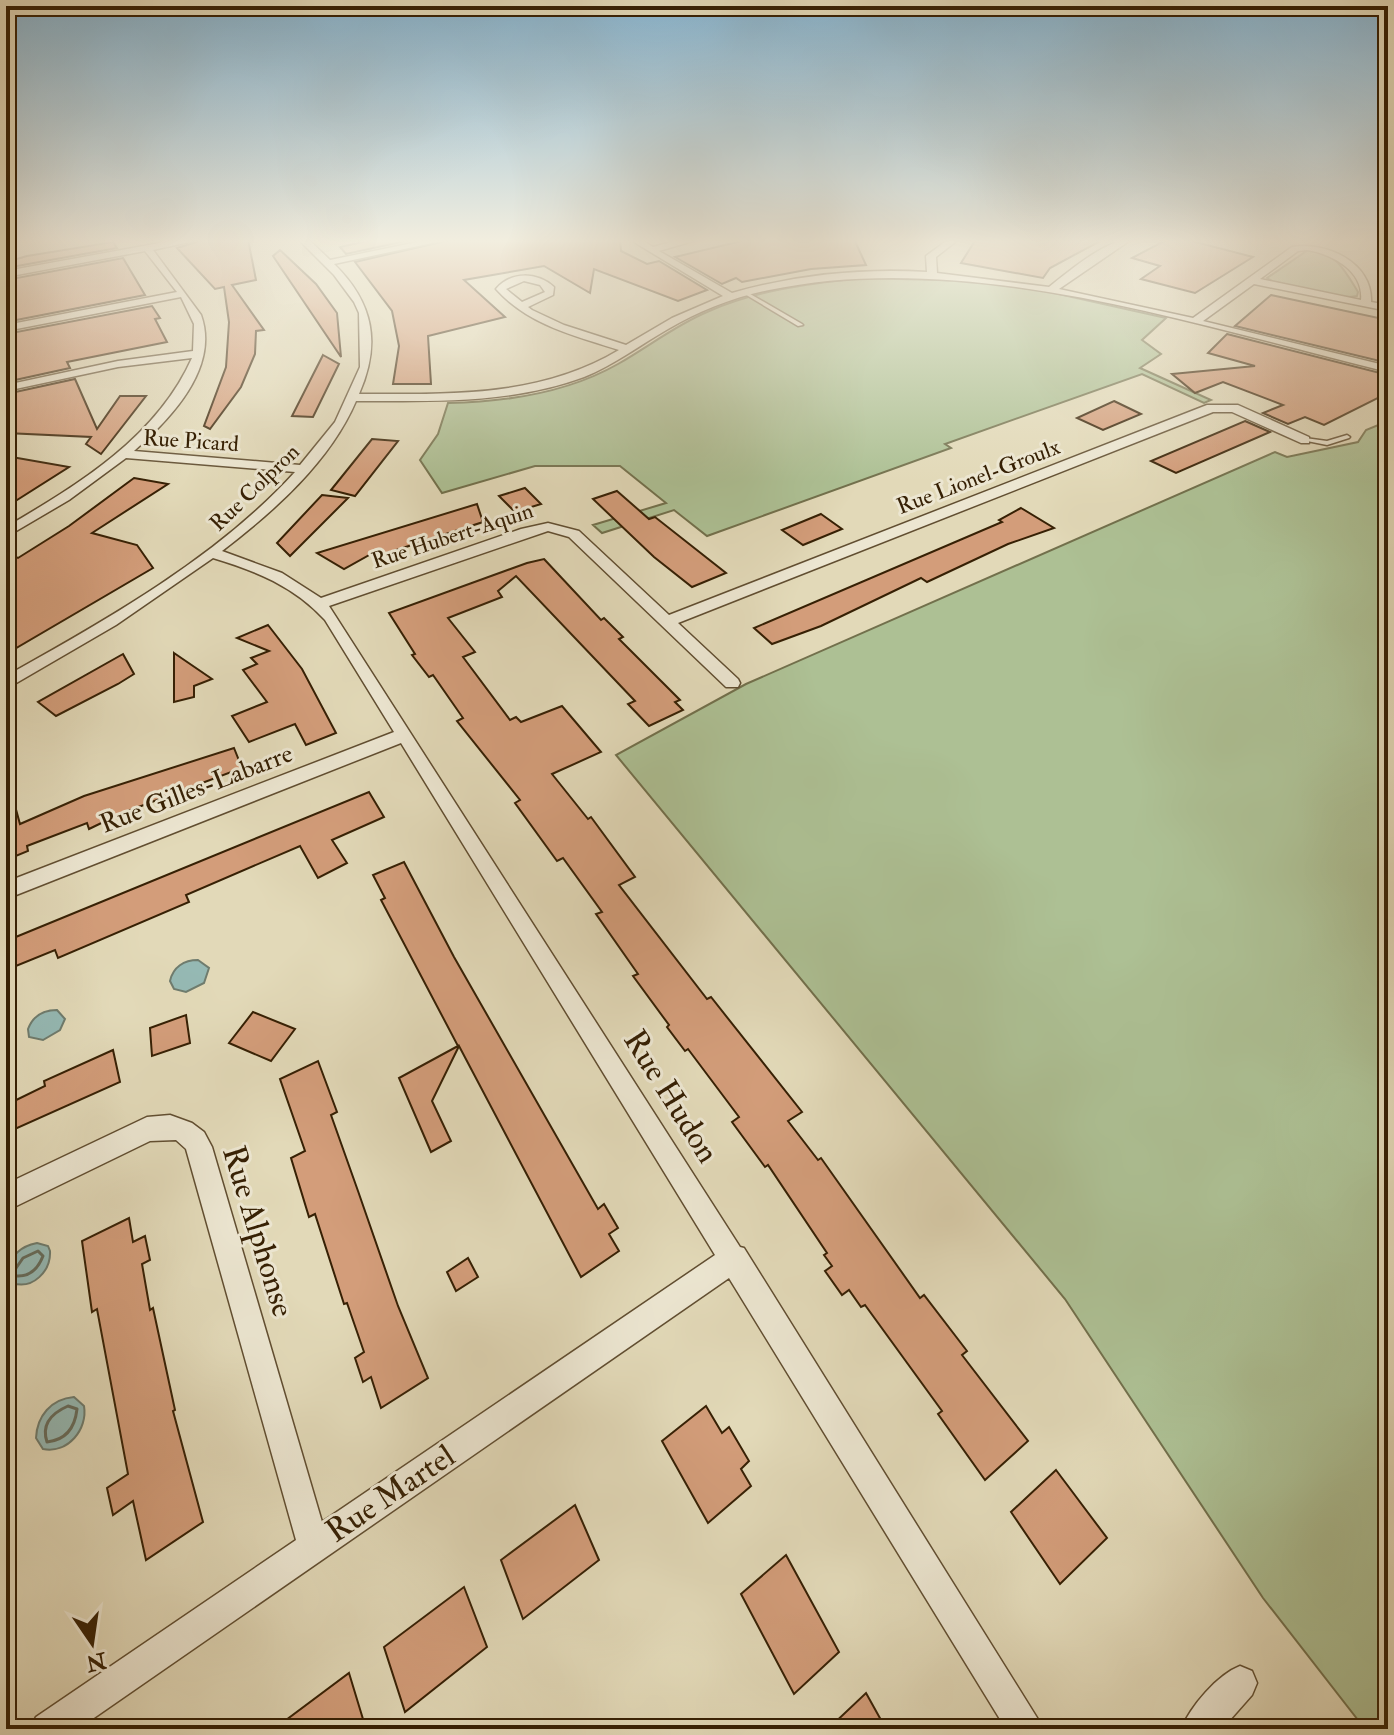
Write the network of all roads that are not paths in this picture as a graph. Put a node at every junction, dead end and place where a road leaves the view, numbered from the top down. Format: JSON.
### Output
{"nodes":[{"id":1,"x":47,"y":320,"type":"edge"},
{"id":2,"x":196,"y":320,"type":"edge"},
{"id":3,"x":365,"y":320,"type":"edge"},
{"id":4,"x":544,"y":320,"type":"edge"},
{"id":5,"x":678,"y":320,"type":"edge"},
{"id":6,"x":792,"y":320,"type":"edge"},
{"id":7,"x":1186,"y":320,"type":"edge"},
{"id":8,"x":1198,"y":320,"type":"edge"},
{"id":9,"x":1195,"y":322,"type":"junction"},
{"id":10,"x":800,"y":325,"type":"dead end"},
{"id":11,"x":6,"y":328,"type":"edge"},
{"id":12,"x":627,"y":349,"type":"junction"},
{"id":13,"x":198,"y":354,"type":"junction"},
{"id":14,"x":1388,"y":369,"type":"edge"},
{"id":15,"x":6,"y":388,"type":"edge"},
{"id":16,"x":354,"y":398,"type":"junction"},
{"id":17,"x":1347,"y":437,"type":"dead end"},
{"id":18,"x":1305,"y":440,"type":"joint"},
{"id":19,"x":123,"y":454,"type":"junction"},
{"id":20,"x":304,"y":469,"type":"junction"},
{"id":21,"x":6,"y":533,"type":"edge"},
{"id":22,"x":213,"y":553,"type":"junction"},
{"id":23,"x":320,"y":604,"type":"junction"},
{"id":24,"x":668,"y":621,"type":"junction"},
{"id":25,"x":6,"y":683,"type":"edge"},
{"id":26,"x":732,"y":683,"type":"dead end"},
{"id":27,"x":405,"y":735,"type":"junction"},
{"id":28,"x":6,"y":891,"type":"edge"},
{"id":29,"x":6,"y":1198,"type":"edge"},
{"id":30,"x":734,"y":1258,"type":"junction"},
{"id":31,"x":313,"y":1545,"type":"junction"},
{"id":32,"x":1240,"y":1683,"type":"dead end"},
{"id":33,"x":48,"y":1729,"type":"edge"},
{"id":34,"x":1026,"y":1729,"type":"edge"},
{"id":35,"x":1199,"y":1729,"type":"edge"}],
"edges":[{"from":1,"to":11,"type":"street"},
{"from":2,"to":13,"type":"street"},
{"from":3,"to":16,"type":"street","name":"Rue Colpron"},
{"from":4,"to":12,"type":"street"},
{"from":5,"to":12,"type":"street"},
{"from":6,"to":10,"type":"lane"},
{"from":7,"to":9,"type":"street"},
{"from":8,"to":9,"type":"street"},
{"from":9,"to":14,"type":"street"},
{"from":12,"to":16,"type":"street"},
{"from":13,"to":15,"type":"street"},
{"from":13,"to":19,"type":"street"},
{"from":16,"to":20,"type":"street","name":"Rue Colpron"},
{"from":17,"to":18,"type":"lane"},
{"from":18,"to":24,"type":"street","name":"Rue Lionel-Groulx"},
{"from":19,"to":20,"type":"street","name":"Rue Picard"},
{"from":19,"to":21,"type":"street"},
{"from":20,"to":22,"type":"street","name":"Rue Colpron"},
{"from":22,"to":23,"type":"street","name":"Rue Hudon"},
{"from":22,"to":25,"type":"street","name":"Rue Colpron"},
{"from":23,"to":24,"type":"street","name":"Rue Hubert-Aquin"},
{"from":23,"to":27,"type":"street","name":"Rue Hudon"},
{"from":24,"to":26,"type":"street","name":"Rue Hubert-Aquin"},
{"from":27,"to":28,"type":"street","name":"Rue Gilles-Labarre"},
{"from":27,"to":30,"type":"street","name":"Rue Hudon"},
{"from":29,"to":31,"type":"street","name":"Rue Alphonse"},
{"from":30,"to":31,"type":"street","name":"Rue Martel"},
{"from":30,"to":34,"type":"street","name":"Rue Hudon"},
{"from":31,"to":33,"type":"street","name":"Rue Martel"},
{"from":32,"to":35,"type":"street"}]}
